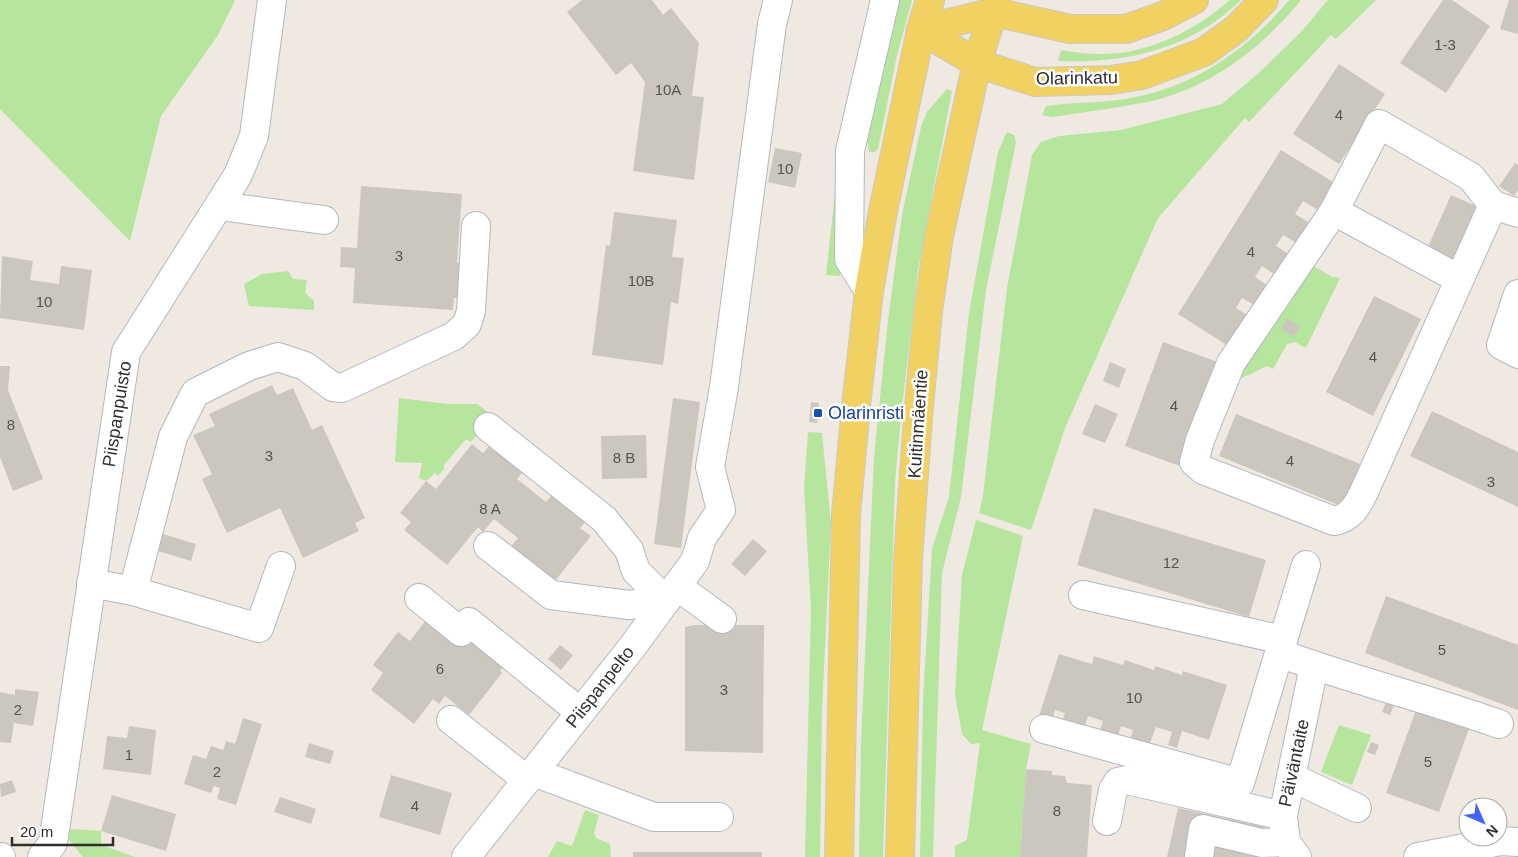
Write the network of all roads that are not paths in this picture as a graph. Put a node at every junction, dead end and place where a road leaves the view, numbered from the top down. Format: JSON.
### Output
{"nodes":[{"id":1,"x":272,"y":0,"type":"edge"},
{"id":2,"x":778,"y":0,"type":"edge"},
{"id":3,"x":885,"y":0,"type":"edge"},
{"id":4,"x":930,"y":0,"type":"edge"},
{"id":5,"x":1194,"y":0,"type":"edge"},
{"id":6,"x":1264,"y":0,"type":"edge"},
{"id":7,"x":995,"y":6,"type":"edge"},
{"id":8,"x":921,"y":30,"type":"junction"},
{"id":9,"x":977,"y":63,"type":"junction"},
{"id":10,"x":220,"y":206,"type":"junction"},
{"id":11,"x":1506,"y":209,"type":"edge"},
{"id":12,"x":1334,"y":211,"type":"junction"},
{"id":13,"x":324,"y":220,"type":"dead end"},
{"id":14,"x":476,"y":226,"type":"dead end"},
{"id":15,"x":1459,"y":279,"type":"junction"},
{"id":16,"x":869,"y":291,"type":"junction"},
{"id":17,"x":1518,"y":294,"type":"edge"},
{"id":18,"x":1518,"y":354,"type":"edge"},
{"id":19,"x":488,"y":427,"type":"dead end"},
{"id":20,"x":488,"y":546,"type":"dead end"},
{"id":21,"x":1306,"y":565,"type":"dead end"},
{"id":22,"x":281,"y":566,"type":"dead end"},
{"id":23,"x":91,"y":583,"type":"junction"},
{"id":24,"x":133,"y":591,"type":"junction"},
{"id":25,"x":672,"y":593,"type":"junction"},
{"id":26,"x":1083,"y":595,"type":"dead end"},
{"id":27,"x":419,"y":598,"type":"dead end"},
{"id":28,"x":722,"y":619,"type":"dead end"},
{"id":29,"x":1281,"y":647,"type":"junction"},
{"id":30,"x":1314,"y":666,"type":"junction"},
{"id":31,"x":580,"y":712,"type":"junction"},
{"id":32,"x":451,"y":720,"type":"dead end"},
{"id":33,"x":1499,"y":724,"type":"dead end"},
{"id":34,"x":1044,"y":729,"type":"dead end"},
{"id":35,"x":530,"y":776,"type":"junction"},
{"id":36,"x":1291,"y":777,"type":"junction"},
{"id":37,"x":1357,"y":808,"type":"dead end"},
{"id":38,"x":719,"y":817,"type":"dead end"},
{"id":39,"x":1107,"y":821,"type":"dead end"},
{"id":40,"x":1289,"y":838,"type":"edge"},
{"id":41,"x":1518,"y":842,"type":"edge"},
{"id":42,"x":42,"y":857,"type":"edge"},
{"id":43,"x":466,"y":857,"type":"edge"},
{"id":44,"x":839,"y":857,"type":"edge"},
{"id":45,"x":900,"y":857,"type":"edge"},
{"id":46,"x":1198,"y":857,"type":"edge"},
{"id":47,"x":1418,"y":857,"type":"edge"}],
"edges":[{"from":1,"to":10,"type":"street","name":"Piispanpuisto"},
{"from":2,"to":25,"type":"street","name":"Piispanpelto"},
{"from":3,"to":16,"type":"street"},
{"from":4,"to":8,"type":"main road"},
{"from":5,"to":7,"type":"main road"},
{"from":6,"to":9,"type":"main road","name":"Olarinkatu"},
{"from":7,"to":8,"type":"main road"},
{"from":7,"to":9,"type":"main road","name":"Kuitinmäentie"},
{"from":8,"to":9,"type":"main road","name":"Olarinkatu"},
{"from":8,"to":16,"type":"main road"},
{"from":9,"to":45,"type":"main road","name":"Kuitinmäentie"},
{"from":10,"to":13,"type":"street"},
{"from":10,"to":23,"type":"street","name":"Piispanpuisto"},
{"from":11,"to":12,"type":"street"},
{"from":11,"to":15,"type":"street"},
{"from":12,"to":15,"type":"street"},
{"from":12,"to":15,"type":"street"},
{"from":14,"to":24,"type":"street"},
{"from":16,"to":44,"type":"main road"},
{"from":17,"to":18,"type":"street"},
{"from":19,"to":25,"type":"street"},
{"from":20,"to":25,"type":"street"},
{"from":21,"to":29,"type":"street"},
{"from":22,"to":24,"type":"street"},
{"from":23,"to":24,"type":"street"},
{"from":23,"to":42,"type":"street","name":"Piispanpuisto"},
{"from":25,"to":28,"type":"street"},
{"from":25,"to":31,"type":"street","name":"Piispanpelto"},
{"from":26,"to":29,"type":"street"},
{"from":27,"to":31,"type":"street"},
{"from":29,"to":30,"type":"street"},
{"from":29,"to":34,"type":"street"},
{"from":30,"to":33,"type":"street"},
{"from":30,"to":36,"type":"street","name":"Päiväntaite"},
{"from":31,"to":35,"type":"street","name":"Piispanpelto"},
{"from":32,"to":35,"type":"street"},
{"from":35,"to":38,"type":"street"},
{"from":35,"to":43,"type":"street","name":"Piispanpelto"},
{"from":36,"to":37,"type":"street"},
{"from":36,"to":40,"type":"street","name":"Päiväntaite"},
{"from":39,"to":40,"type":"street"},
{"from":40,"to":46,"type":"street"},
{"from":41,"to":47,"type":"street"}]}
